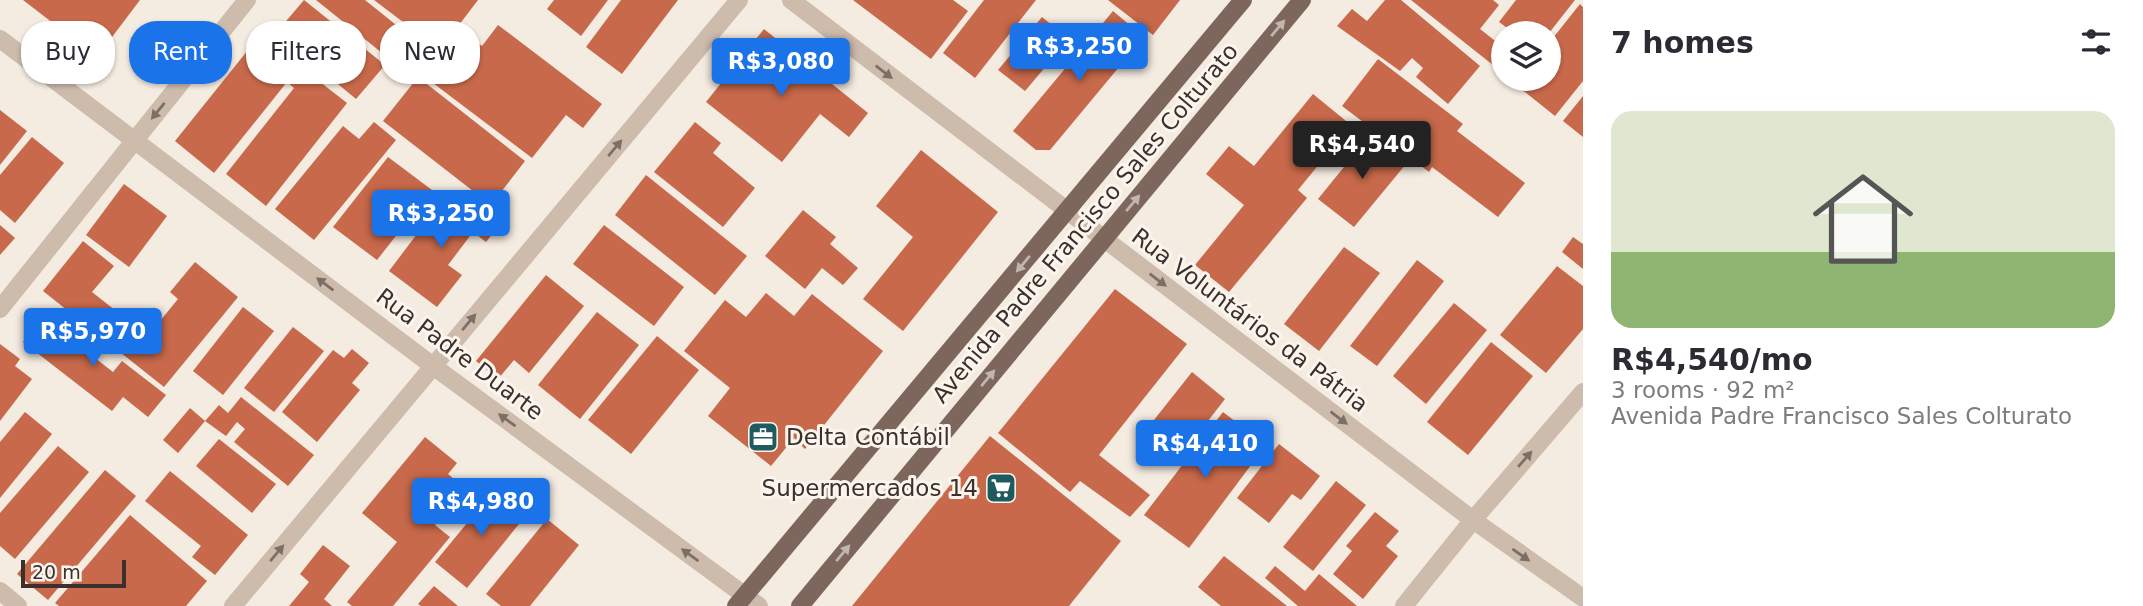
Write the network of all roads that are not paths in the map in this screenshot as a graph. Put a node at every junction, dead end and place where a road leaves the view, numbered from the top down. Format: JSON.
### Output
{"nodes":[{"id":1,"x":247,"y":0,"type":"edge"},
{"id":2,"x":739,"y":0,"type":"edge"},
{"id":3,"x":791,"y":0,"type":"edge"},
{"id":4,"x":1243,"y":0,"type":"edge"},
{"id":5,"x":1301,"y":0,"type":"edge"},
{"id":6,"x":0,"y":38,"type":"edge"},
{"id":7,"x":135,"y":139,"type":"junction"},
{"id":8,"x":1066,"y":212,"type":"junction"},
{"id":9,"x":1104,"y":239,"type":"junction"},
{"id":10,"x":0,"y":309,"type":"edge"},
{"id":11,"x":433,"y":366,"type":"junction"},
{"id":12,"x":1583,"y":391,"type":"edge"},
{"id":13,"x":1473,"y":520,"type":"junction"},
{"id":14,"x":0,"y":592,"type":"edge"},
{"id":15,"x":1583,"y":598,"type":"edge"},
{"id":16,"x":747,"y":603,"type":"edge"},
{"id":17,"x":18,"y":606,"type":"edge"},
{"id":18,"x":233,"y":606,"type":"edge"},
{"id":19,"x":800,"y":606,"type":"edge"},
{"id":20,"x":1404,"y":606,"type":"edge"}],
"edges":[{"from":1,"to":7,"type":"street","one_way":true},
{"from":11,"to":2,"type":"street","one_way":true},
{"from":3,"to":8,"type":"street","name":"Rua Voluntários da Pátria","one_way":true},
{"from":4,"to":8,"type":"main road","name":"Avenida Padre Francisco Sales Colturato"},
{"from":9,"to":5,"type":"main road","name":"Avenida Padre Francisco Sales Colturato","one_way":true},
{"from":6,"to":7,"type":"street","name":"Rua Padre Duarte"},
{"from":7,"to":10,"type":"street"},
{"from":11,"to":7,"type":"street","name":"Rua Padre Duarte","one_way":true},
{"from":8,"to":9,"type":"street","name":"Rua Voluntários da Pátria"},
{"from":8,"to":16,"type":"main road","name":"Avenida Padre Francisco Sales Colturato","one_way":true},
{"from":9,"to":13,"type":"street","name":"Rua Voluntários da Pátria","one_way":true},
{"from":19,"to":9,"type":"main road","name":"Avenida Padre Francisco Sales Colturato","one_way":true},
{"from":16,"to":11,"type":"street","name":"Rua Padre Duarte","one_way":true},
{"from":18,"to":11,"type":"street","one_way":true},
{"from":13,"to":12,"type":"street","one_way":true},
{"from":13,"to":15,"type":"street","name":"Rua Voluntários da Pátria","one_way":true},
{"from":13,"to":20,"type":"street"},
{"from":14,"to":17,"type":"street"}]}
